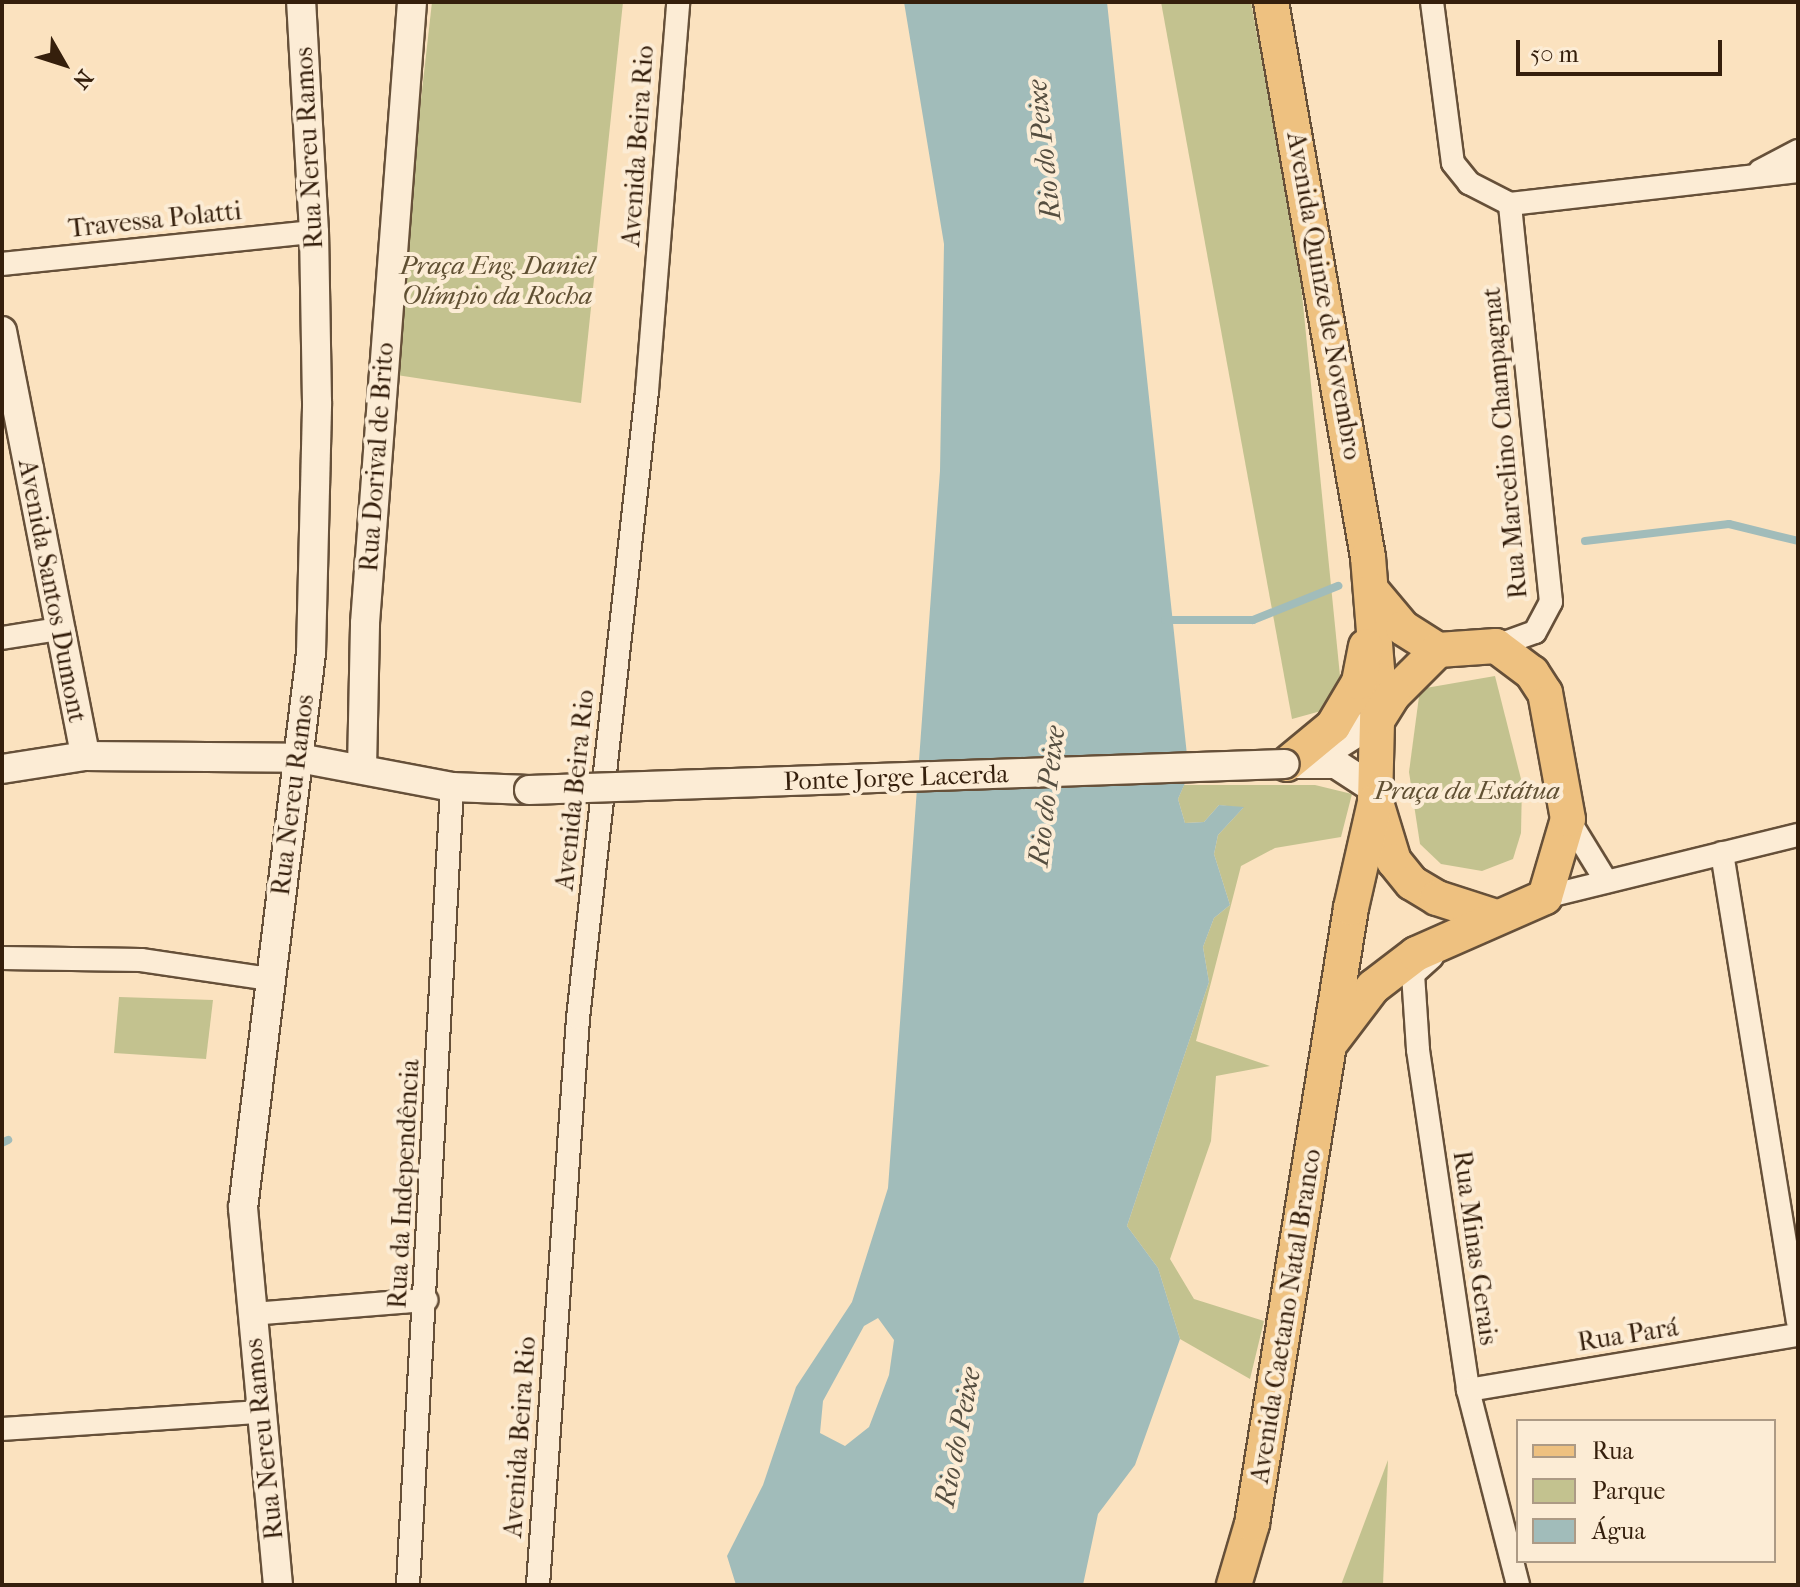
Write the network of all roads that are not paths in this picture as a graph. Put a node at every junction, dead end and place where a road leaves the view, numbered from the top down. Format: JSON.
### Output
{"nodes":[{"id":1,"x":301,"y":2,"type":"edge"},
{"id":2,"x":412,"y":2,"type":"edge"},
{"id":3,"x":678,"y":2,"type":"edge"},
{"id":4,"x":1271,"y":2,"type":"edge"},
{"id":5,"x":1432,"y":2,"type":"edge"},
{"id":6,"x":1798,"y":151,"type":"edge"},
{"id":7,"x":1798,"y":171,"type":"edge"},
{"id":8,"x":1749,"y":178,"type":"junction"},
{"id":9,"x":1510,"y":204,"type":"junction"},
{"id":10,"x":314,"y":232,"type":"junction"},
{"id":11,"x":2,"y":264,"type":"edge"},
{"id":12,"x":2,"y":331,"type":"edge"},
{"id":13,"x":1372,"y":591,"type":"junction"},
{"id":14,"x":59,"y":629,"type":"junction"},
{"id":15,"x":2,"y":638,"type":"edge"},
{"id":16,"x":1496,"y":646,"type":"junction"},
{"id":17,"x":1438,"y":650,"type":"junction"},
{"id":18,"x":1378,"y":719,"type":"junction"},
{"id":19,"x":85,"y":756,"type":"junction"},
{"id":20,"x":299,"y":758,"type":"junction"},
{"id":21,"x":1294,"y":763,"type":"junction"},
{"id":22,"x":2,"y":769,"type":"edge"},
{"id":23,"x":362,"y":769,"type":"junction"},
{"id":24,"x":452,"y":787,"type":"junction"},
{"id":25,"x":1376,"y":795,"type":"junction"},
{"id":26,"x":1568,"y":819,"type":"junction"},
{"id":27,"x":1798,"y":835,"type":"edge"},
{"id":28,"x":1722,"y":853,"type":"junction"},
{"id":29,"x":1606,"y":881,"type":"junction"},
{"id":30,"x":1545,"y":897,"type":"junction"},
{"id":31,"x":1496,"y":917,"type":"junction"},
{"id":32,"x":1457,"y":932,"type":"junction"},
{"id":33,"x":2,"y":958,"type":"edge"},
{"id":34,"x":269,"y":979,"type":"junction"},
{"id":35,"x":1329,"y":1045,"type":"junction"},
{"id":36,"x":426,"y":1300,"type":"junction"},
{"id":37,"x":252,"y":1314,"type":"junction"},
{"id":38,"x":1798,"y":1321,"type":"edge"},
{"id":39,"x":1798,"y":1335,"type":"edge"},
{"id":40,"x":1468,"y":1390,"type":"junction"},
{"id":41,"x":260,"y":1412,"type":"junction"},
{"id":42,"x":2,"y":1429,"type":"edge"},
{"id":43,"x":278,"y":1585,"type":"edge"},
{"id":44,"x":408,"y":1585,"type":"edge"},
{"id":45,"x":538,"y":1585,"type":"edge"},
{"id":46,"x":1234,"y":1585,"type":"edge"},
{"id":47,"x":1518,"y":1585,"type":"edge"}],
"edges":[{"from":1,"to":10,"type":"street","name":"Rua Nereu Ramos"},
{"from":2,"to":23,"type":"street","name":"Rua Dorival de Brito"},
{"from":3,"to":45,"type":"street","name":"Avenida Beira Rio"},
{"from":4,"to":13,"type":"main road","name":"Avenida Quinze de Novembro"},
{"from":5,"to":9,"type":"street"},
{"from":6,"to":8,"type":"street"},
{"from":7,"to":8,"type":"street"},
{"from":8,"to":9,"type":"street"},
{"from":9,"to":16,"type":"street","name":"Rua Marcelino Champagnat"},
{"from":10,"to":11,"type":"street","name":"Travessa Polatti"},
{"from":10,"to":20,"type":"street","name":"Rua Nereu Ramos"},
{"from":12,"to":14,"type":"street","name":"Avenida Santos Dumont"},
{"from":13,"to":17,"type":"main road"},
{"from":13,"to":18,"type":"main road","name":"Avenida Quinze de Novembro"},
{"from":13,"to":21,"type":"main road"},
{"from":14,"to":15,"type":"street"},
{"from":14,"to":19,"type":"street","name":"Avenida Santos Dumont"},
{"from":16,"to":17,"type":"main road"},
{"from":16,"to":26,"type":"main road"},
{"from":17,"to":18,"type":"main road"},
{"from":18,"to":21,"type":"street"},
{"from":18,"to":25,"type":"main road"},
{"from":19,"to":20,"type":"street","name":"Ponte Jorge Lacerda"},
{"from":19,"to":22,"type":"street","name":"Ponte Jorge Lacerda"},
{"from":20,"to":23,"type":"street","name":"Ponte Jorge Lacerda"},
{"from":20,"to":34,"type":"street","name":"Rua Nereu Ramos"},
{"from":21,"to":24,"type":"street","name":"Ponte Jorge Lacerda","bridge":true},
{"from":21,"to":25,"type":"street","name":"Ponte Jorge Lacerda"},
{"from":23,"to":24,"type":"street","name":"Ponte Jorge Lacerda"},
{"from":24,"to":36,"type":"street","name":"Rua da Independência"},
{"from":25,"to":31,"type":"main road"},
{"from":25,"to":35,"type":"main road","name":"Avenida Caetano Natal Branco"},
{"from":26,"to":29,"type":"street"},
{"from":26,"to":30,"type":"main road"},
{"from":27,"to":28,"type":"street"},
{"from":28,"to":29,"type":"street"},
{"from":28,"to":38,"type":"street"},
{"from":29,"to":30,"type":"street"},
{"from":30,"to":31,"type":"main road"},
{"from":31,"to":32,"type":"main road","name":"Avenida Caetano Natal Branco"},
{"from":32,"to":35,"type":"main road","name":"Avenida Caetano Natal Branco"},
{"from":32,"to":40,"type":"street","name":"Rua Minas Gerais"},
{"from":33,"to":34,"type":"street"},
{"from":34,"to":37,"type":"street","name":"Rua Nereu Ramos"},
{"from":35,"to":46,"type":"main road","name":"Avenida Caetano Natal Branco"},
{"from":36,"to":37,"type":"street"},
{"from":36,"to":44,"type":"street","name":"Rua da Independência"},
{"from":37,"to":41,"type":"street","name":"Rua Nereu Ramos"},
{"from":39,"to":40,"type":"street","name":"Rua Pará"},
{"from":40,"to":47,"type":"street","name":"Rua Minas Gerais"},
{"from":41,"to":42,"type":"street"},
{"from":41,"to":43,"type":"street","name":"Rua Nereu Ramos"}]}
